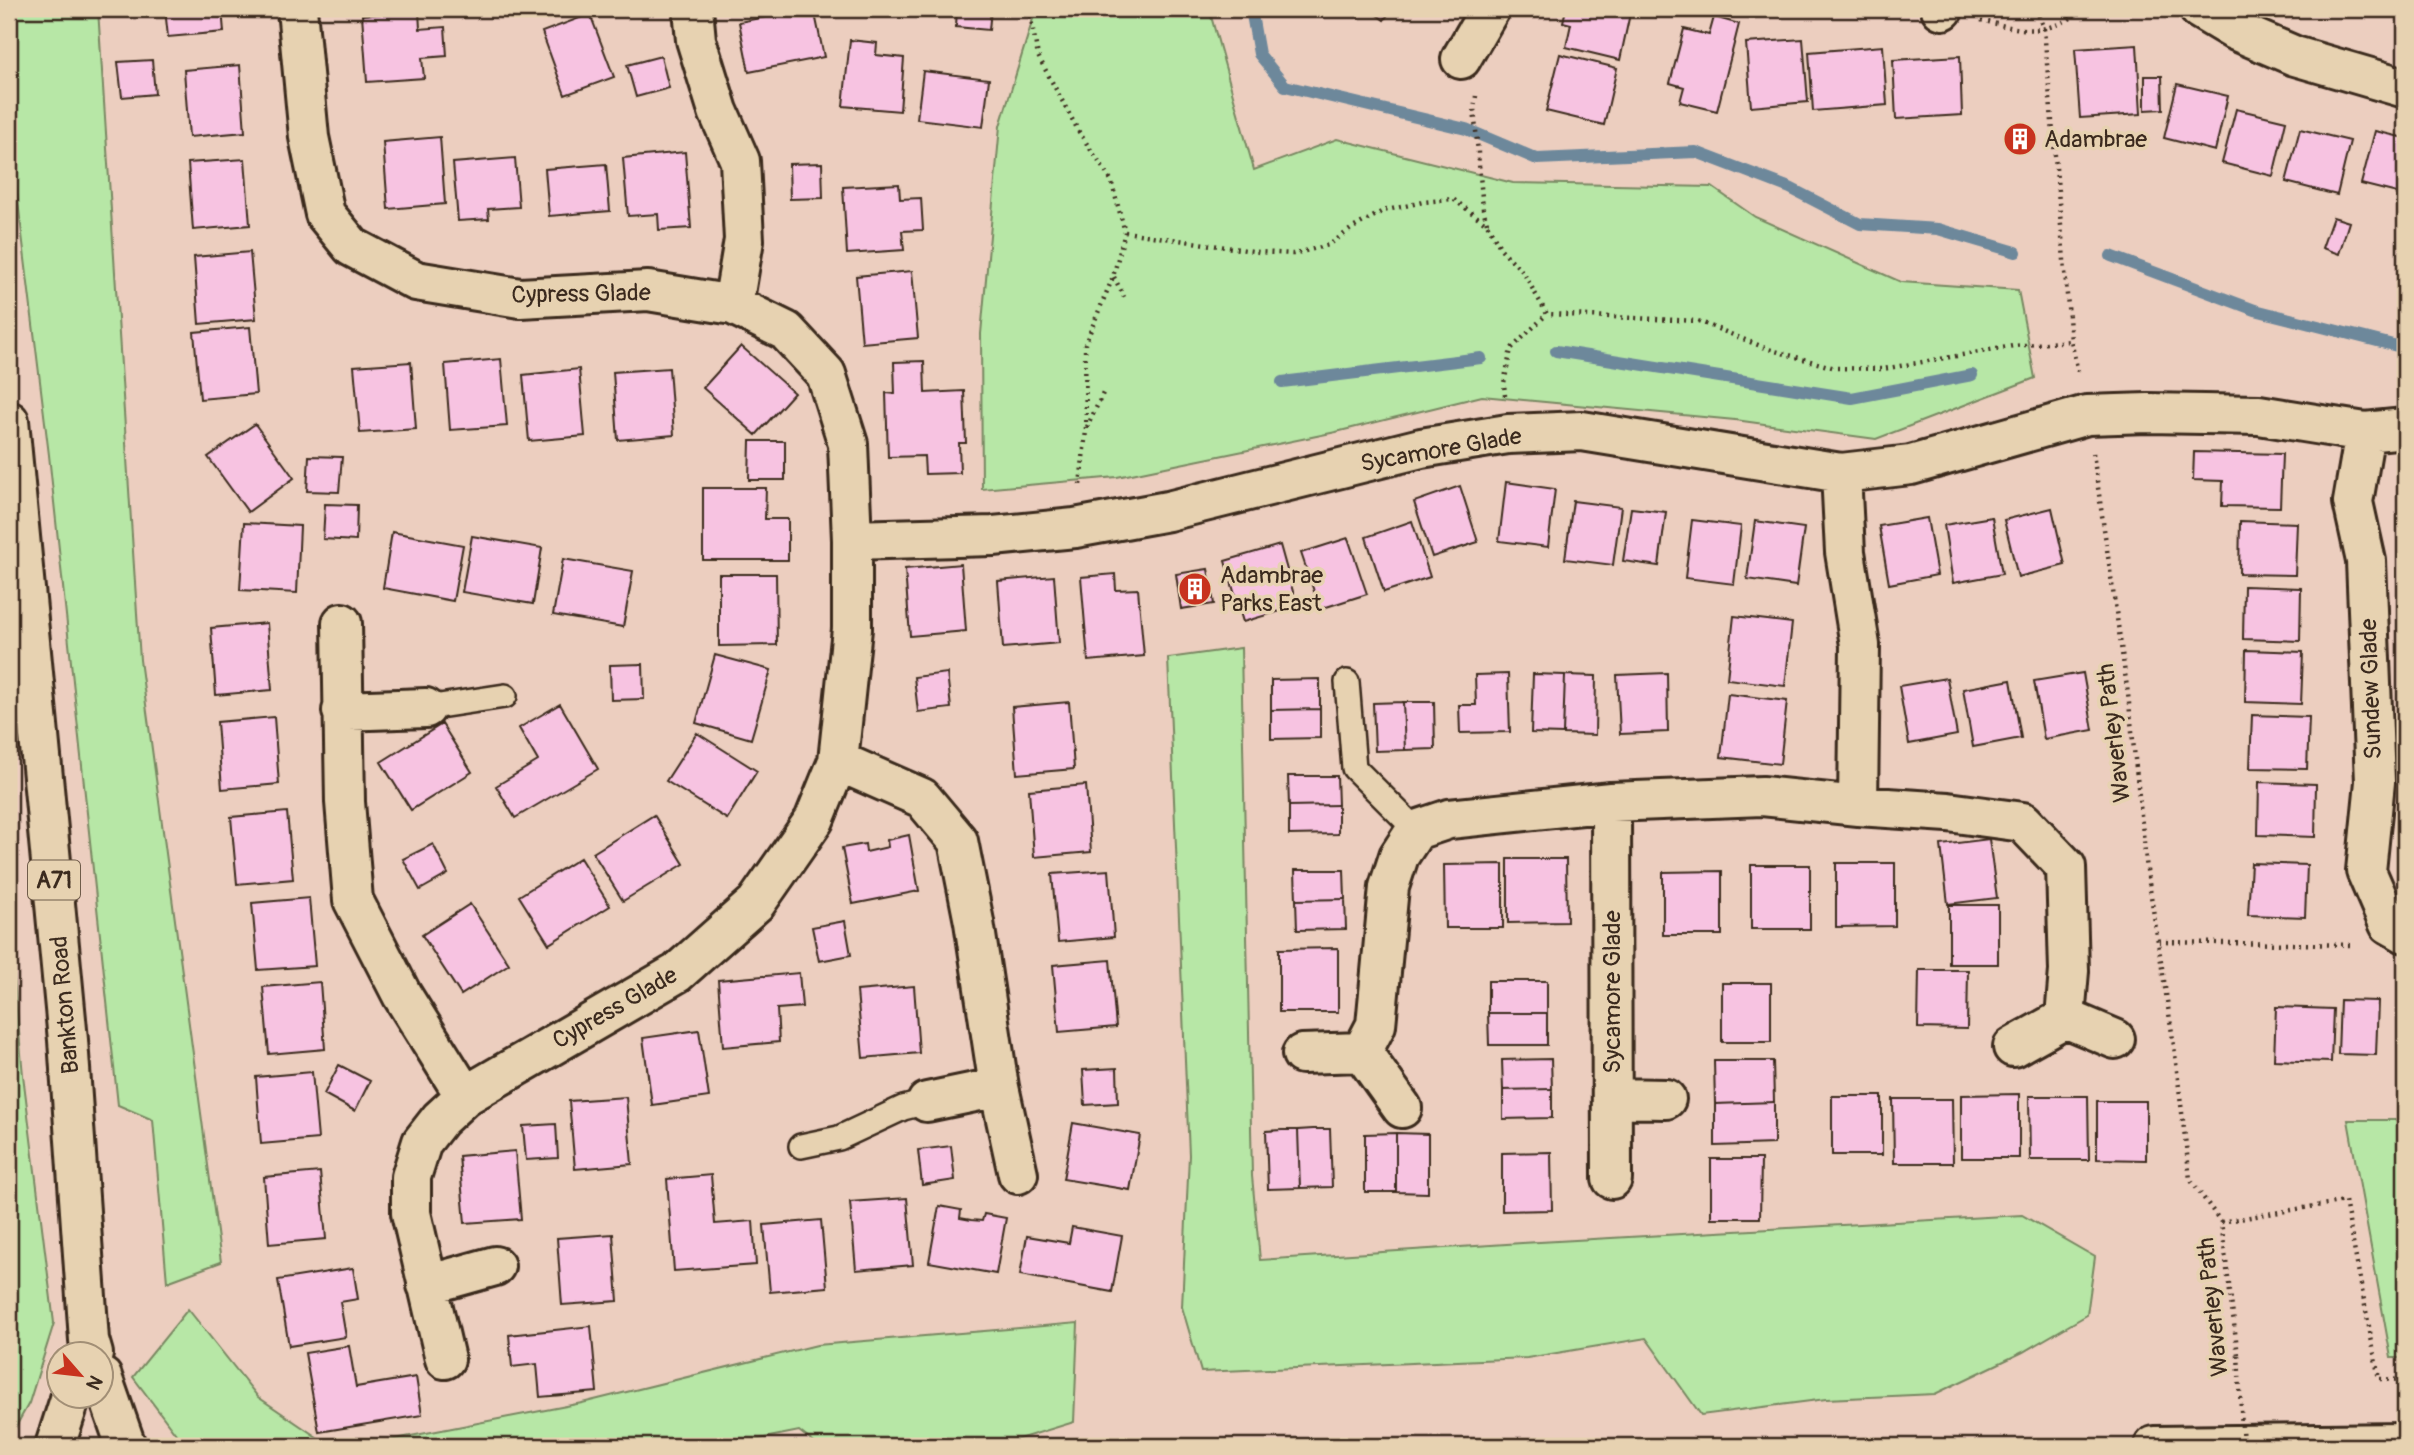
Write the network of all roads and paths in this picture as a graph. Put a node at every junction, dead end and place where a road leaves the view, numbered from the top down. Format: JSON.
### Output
{"nodes":[{"id":1,"x":297,"y":9,"type":"edge"},
{"id":2,"x":693,"y":9,"type":"edge"},
{"id":3,"x":1029,"y":9,"type":"edge"},
{"id":4,"x":1490,"y":9,"type":"edge"},
{"id":5,"x":2036,"y":9,"type":"edge"},
{"id":6,"x":2085,"y":9,"type":"edge"},
{"id":7,"x":2199,"y":9,"type":"edge"},
{"id":8,"x":1942,"y":10,"type":"edge"},
{"id":9,"x":2044,"y":29,"type":"junction"},
{"id":10,"x":1461,"y":59,"type":"dead end"},
{"id":11,"x":2405,"y":88,"type":"edge"},
{"id":12,"x":1474,"y":108,"type":"dead end"},
{"id":13,"x":1487,"y":224,"type":"junction"},
{"id":14,"x":1125,"y":232,"type":"junction"},
{"id":15,"x":1114,"y":277,"type":"junction"},
{"id":16,"x":1124,"y":298,"type":"dead end"},
{"id":17,"x":733,"y":304,"type":"junction"},
{"id":18,"x":1547,"y":314,"type":"junction"},
{"id":19,"x":2071,"y":341,"type":"junction"},
{"id":20,"x":1105,"y":389,"type":"dead end"},
{"id":21,"x":2087,"y":415,"type":"junction"},
{"id":22,"x":9,"y":421,"type":"edge"},
{"id":23,"x":2405,"y":428,"type":"edge"},
{"id":24,"x":1086,"y":431,"type":"junction"},
{"id":25,"x":2365,"y":432,"type":"junction"},
{"id":26,"x":1508,"y":434,"type":"junction"},
{"id":27,"x":1842,"y":473,"type":"junction"},
{"id":28,"x":1075,"y":528,"type":"junction"},
{"id":29,"x":852,"y":540,"type":"junction"},
{"id":30,"x":342,"y":623,"type":"dead end"},
{"id":31,"x":1347,"y":682,"type":"dead end"},
{"id":32,"x":505,"y":696,"type":"dead end"},
{"id":33,"x":426,"y":708,"type":"joint"},
{"id":34,"x":342,"y":711,"type":"junction"},
{"id":35,"x":838,"y":761,"type":"junction"},
{"id":36,"x":1611,"y":802,"type":"junction"},
{"id":37,"x":1858,"y":806,"type":"junction"},
{"id":38,"x":1416,"y":830,"type":"junction"},
{"id":39,"x":2405,"y":933,"type":"edge"},
{"id":40,"x":2159,"y":942,"type":"junction"},
{"id":41,"x":2364,"y":946,"type":"dead end"},
{"id":42,"x":2065,"y":1018,"type":"junction"},
{"id":43,"x":2115,"y":1039,"type":"dead end"},
{"id":44,"x":2013,"y":1046,"type":"dead end"},
{"id":45,"x":1362,"y":1052,"type":"junction"},
{"id":46,"x":1302,"y":1054,"type":"dead end"},
{"id":47,"x":999,"y":1087,"type":"junction"},
{"id":48,"x":465,"y":1096,"type":"junction"},
{"id":49,"x":1613,"y":1098,"type":"junction"},
{"id":50,"x":1666,"y":1099,"type":"dead end"},
{"id":51,"x":927,"y":1102,"type":"joint"},
{"id":52,"x":1402,"y":1108,"type":"dead end"},
{"id":53,"x":801,"y":1146,"type":"dead end"},
{"id":54,"x":1018,"y":1174,"type":"dead end"},
{"id":55,"x":1612,"y":1179,"type":"dead end"},
{"id":56,"x":2221,"y":1222,"type":"junction"},
{"id":57,"x":495,"y":1266,"type":"dead end"},
{"id":58,"x":427,"y":1285,"type":"junction"},
{"id":59,"x":88,"y":1340,"type":"edge"},
{"id":60,"x":445,"y":1359,"type":"dead end"},
{"id":61,"x":2405,"y":1380,"type":"edge"},
{"id":62,"x":66,"y":1410,"type":"edge"},
{"id":63,"x":113,"y":1410,"type":"edge"},
{"id":64,"x":2405,"y":1443,"type":"edge"},
{"id":65,"x":55,"y":1446,"type":"edge"},
{"id":66,"x":126,"y":1446,"type":"edge"},
{"id":67,"x":2154,"y":1446,"type":"edge"},
{"id":68,"x":2243,"y":1446,"type":"edge"}],
"edges":[{"from":1,"to":17,"type":"street","name":"Cypress Glade"},
{"from":2,"to":17,"type":"street"},
{"from":3,"to":14,"type":"path"},
{"from":4,"to":10,"type":"street"},
{"from":5,"to":9,"type":"path","name":"Waverley Path"},
{"from":6,"to":9,"type":"path"},
{"from":7,"to":11,"type":"street"},
{"from":8,"to":9,"type":"path"},
{"from":9,"to":19,"type":"path","name":"Waverley Path"},
{"from":12,"to":13,"type":"path"},
{"from":13,"to":14,"type":"path"},
{"from":13,"to":18,"type":"path"},
{"from":14,"to":15,"type":"path"},
{"from":15,"to":16,"type":"path"},
{"from":15,"to":24,"type":"path"},
{"from":17,"to":29,"type":"street","name":"Cypress Glade"},
{"from":18,"to":19,"type":"path"},
{"from":18,"to":26,"type":"path"},
{"from":19,"to":21,"type":"path","name":"Waverley Path"},
{"from":20,"to":24,"type":"path"},
{"from":21,"to":25,"type":"street"},
{"from":21,"to":27,"type":"street","name":"Sycamore Glade"},
{"from":21,"to":40,"type":"path","name":"Waverley Path"},
{"from":22,"to":59,"type":"street","name":"Bankton Road","number":"A71"},
{"from":23,"to":25,"type":"street"},
{"from":24,"to":28,"type":"path"},
{"from":25,"to":39,"type":"street","name":"Sundew Glade"},
{"from":26,"to":27,"type":"street","name":"Sycamore Glade"},
{"from":26,"to":28,"type":"street","name":"Sycamore Glade"},
{"from":27,"to":37,"type":"street"},
{"from":28,"to":29,"type":"street"},
{"from":29,"to":35,"type":"street","name":"Cypress Glade"},
{"from":30,"to":34,"type":"street"},
{"from":31,"to":38,"type":"lane"},
{"from":32,"to":33,"type":"lane"},
{"from":33,"to":34,"type":"street"},
{"from":34,"to":48,"type":"street"},
{"from":35,"to":47,"type":"street"},
{"from":35,"to":48,"type":"street","name":"Cypress Glade"},
{"from":36,"to":37,"type":"street"},
{"from":36,"to":38,"type":"street"},
{"from":36,"to":49,"type":"street","name":"Sycamore Glade"},
{"from":37,"to":42,"type":"street"},
{"from":38,"to":45,"type":"street"},
{"from":40,"to":41,"type":"path"},
{"from":40,"to":56,"type":"path","name":"Waverley Path"},
{"from":42,"to":43,"type":"street"},
{"from":42,"to":44,"type":"street"},
{"from":45,"to":46,"type":"street"},
{"from":45,"to":52,"type":"street"},
{"from":47,"to":51,"type":"street"},
{"from":47,"to":54,"type":"street"},
{"from":48,"to":58,"type":"street","name":"Cypress Glade"},
{"from":49,"to":50,"type":"street","name":"Sycamore Glade"},
{"from":49,"to":55,"type":"street","name":"Sycamore Glade"},
{"from":51,"to":53,"type":"lane"},
{"from":56,"to":61,"type":"path"},
{"from":56,"to":68,"type":"path","name":"Waverley Path","bridge":true},
{"from":57,"to":58,"type":"street"},
{"from":58,"to":60,"type":"street","name":"Cypress Glade"},
{"from":62,"to":65,"type":"street"},
{"from":63,"to":66,"type":"street"},
{"from":64,"to":67,"type":"street"}]}
